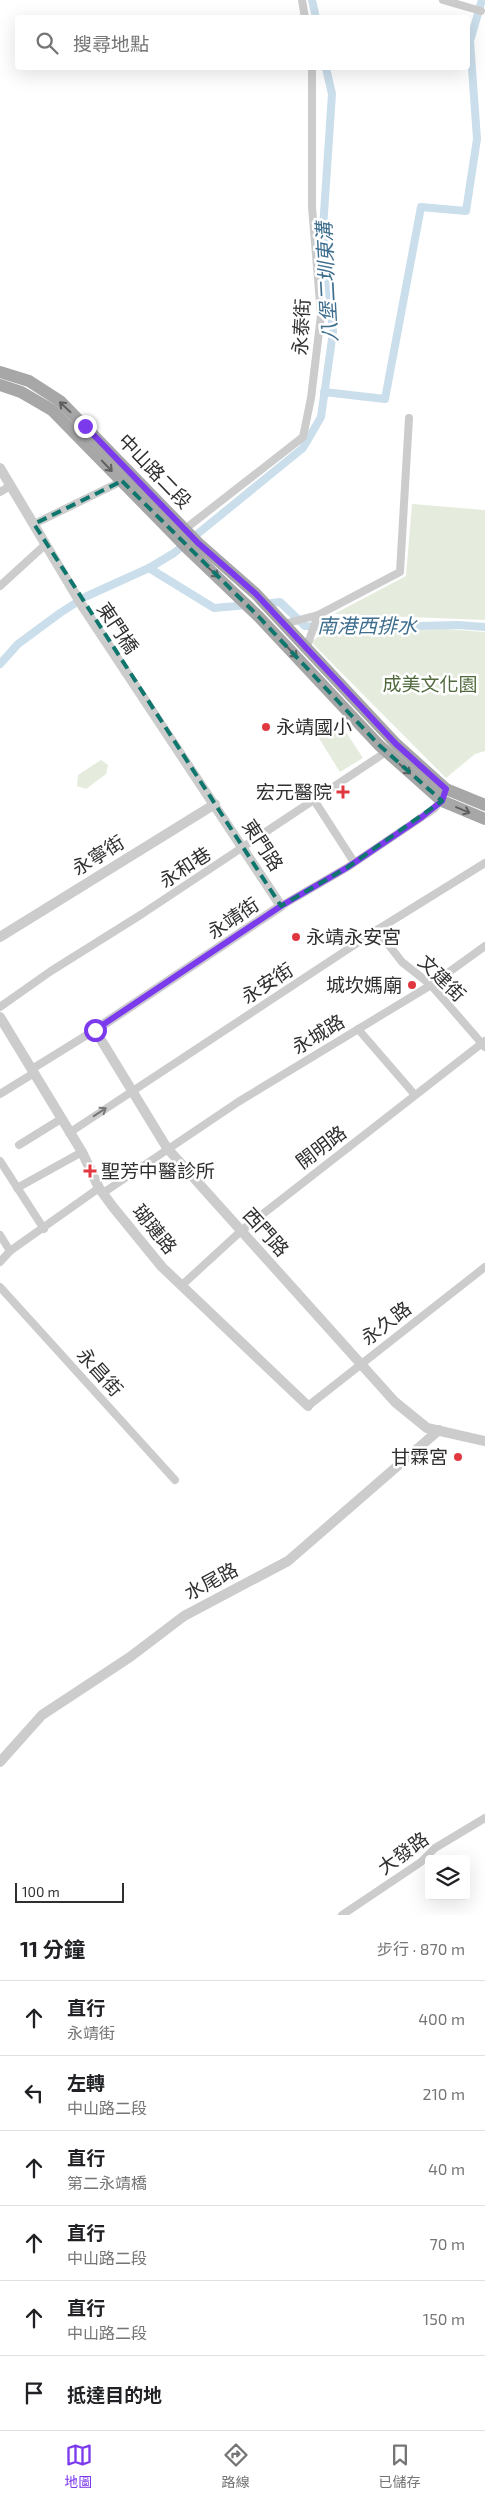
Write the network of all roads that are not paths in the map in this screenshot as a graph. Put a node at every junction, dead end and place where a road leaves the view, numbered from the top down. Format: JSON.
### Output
{"nodes":[{"id":1,"x":302,"y":0,"type":"edge"},
{"id":2,"x":443,"y":0,"type":"edge"},
{"id":3,"x":480,"y":11,"type":"dead end"},
{"id":4,"x":305,"y":15,"type":"edge"},
{"id":5,"x":312,"y":70,"type":"edge"},
{"id":6,"x":0,"y":372,"type":"edge"},
{"id":7,"x":0,"y":386,"type":"edge"},
{"id":8,"x":409,"y":418,"type":"dead end"},
{"id":9,"x":0,"y":468,"type":"edge"},
{"id":10,"x":122,"y":481,"type":"junction"},
{"id":11,"x":10,"y":486,"type":"junction"},
{"id":12,"x":0,"y":492,"type":"edge"},
{"id":13,"x":34,"y":524,"type":"junction"},
{"id":14,"x":180,"y":532,"type":"junction"},
{"id":15,"x":46,"y":544,"type":"junction"},
{"id":16,"x":194,"y":547,"type":"junction"},
{"id":17,"x":0,"y":586,"type":"edge"},
{"id":18,"x":318,"y":615,"type":"junction"},
{"id":19,"x":284,"y":624,"type":"junction"},
{"id":20,"x":306,"y":649,"type":"junction"},
{"id":21,"x":386,"y":752,"type":"junction"},
{"id":22,"x":444,"y":795,"type":"junction"},
{"id":23,"x":314,"y":800,"type":"junction"},
{"id":24,"x":215,"y":804,"type":"junction"},
{"id":25,"x":485,"y":805,"type":"edge"},
{"id":26,"x":485,"y":818,"type":"edge"},
{"id":27,"x":243,"y":848,"type":"junction"},
{"id":28,"x":354,"y":862,"type":"junction"},
{"id":29,"x":485,"y":863,"type":"edge"},
{"id":30,"x":281,"y":906,"type":"junction"},
{"id":31,"x":378,"y":930,"type":"junction"},
{"id":32,"x":0,"y":937,"type":"edge"},
{"id":33,"x":485,"y":946,"type":"edge"},
{"id":34,"x":431,"y":984,"type":"junction"},
{"id":35,"x":0,"y":1008,"type":"edge"},
{"id":36,"x":0,"y":1017,"type":"edge"},
{"id":37,"x":95,"y":1030,"type":"junction"},
{"id":38,"x":358,"y":1030,"type":"junction"},
{"id":39,"x":484,"y":1044,"type":"edge"},
{"id":40,"x":33,"y":1071,"type":"junction"},
{"id":41,"x":132,"y":1092,"type":"junction"},
{"id":42,"x":0,"y":1094,"type":"edge"},
{"id":43,"x":415,"y":1095,"type":"junction"},
{"id":44,"x":61,"y":1119,"type":"junction"},
{"id":45,"x":69,"y":1133,"type":"junction"},
{"id":46,"x":19,"y":1145,"type":"dead end"},
{"id":47,"x":167,"y":1148,"type":"junction"},
{"id":48,"x":82,"y":1152,"type":"junction"},
{"id":49,"x":0,"y":1161,"type":"edge"},
{"id":50,"x":17,"y":1188,"type":"junction"},
{"id":51,"x":101,"y":1190,"type":"junction"},
{"id":52,"x":44,"y":1229,"type":"junction"},
{"id":53,"x":241,"y":1230,"type":"junction"},
{"id":54,"x":0,"y":1236,"type":"edge"},
{"id":55,"x":10,"y":1251,"type":"junction"},
{"id":56,"x":0,"y":1262,"type":"edge"},
{"id":57,"x":485,"y":1267,"type":"edge"},
{"id":58,"x":182,"y":1286,"type":"junction"},
{"id":59,"x":0,"y":1287,"type":"edge"},
{"id":60,"x":361,"y":1363,"type":"junction"},
{"id":61,"x":308,"y":1406,"type":"joint"},
{"id":62,"x":439,"y":1430,"type":"junction"},
{"id":63,"x":485,"y":1441,"type":"edge"},
{"id":64,"x":175,"y":1480,"type":"dead end"},
{"id":65,"x":0,"y":1762,"type":"edge"},
{"id":66,"x":485,"y":1818,"type":"edge"},
{"id":67,"x":342,"y":1915,"type":"edge"}],
"edges":[{"from":1,"to":4,"type":"street"},
{"from":2,"to":3,"type":"street"},
{"from":5,"to":14,"type":"street","name":"永泰街"},
{"from":14,"to":6,"type":"main road","name":"中山路二段","one_way":true},
{"from":7,"to":10,"type":"main road","name":"中山路二段","one_way":true},
{"from":8,"to":18,"type":"street"},
{"from":9,"to":11,"type":"street","name":"東門橋"},
{"from":10,"to":13,"type":"street"},
{"from":10,"to":14,"type":"main road","name":"中山路二段"},
{"from":11,"to":12,"type":"street"},
{"from":11,"to":13,"type":"street","name":"東門橋"},
{"from":13,"to":15,"type":"street","name":"東門橋"},
{"from":14,"to":16,"type":"main road"},
{"from":15,"to":17,"type":"street"},
{"from":15,"to":24,"type":"street","name":"東門橋"},
{"from":16,"to":19,"type":"main road"},
{"from":16,"to":21,"type":"main road","one_way":true},
{"from":18,"to":19,"type":"street"},
{"from":18,"to":20,"type":"street"},
{"from":19,"to":20,"type":"main road"},
{"from":20,"to":22,"type":"main road"},
{"from":21,"to":22,"type":"main road","one_way":true},
{"from":21,"to":23,"type":"street","name":"永和巷"},
{"from":22,"to":25,"type":"main road"},
{"from":22,"to":26,"type":"main road","one_way":true},
{"from":22,"to":28,"type":"street","name":"永靖街"},
{"from":23,"to":27,"type":"street","name":"永和巷"},
{"from":23,"to":28,"type":"street"},
{"from":24,"to":27,"type":"street","name":"東門路"},
{"from":24,"to":32,"type":"street","name":"永寧街"},
{"from":27,"to":30,"type":"street","name":"東門路"},
{"from":27,"to":35,"type":"street","name":"永和巷"},
{"from":28,"to":30,"type":"street","name":"永靖街"},
{"from":29,"to":31,"type":"street","name":"永安街"},
{"from":30,"to":37,"type":"street","name":"永靖街"},
{"from":31,"to":34,"type":"street","name":"文建街"},
{"from":31,"to":41,"type":"street","name":"永安街"},
{"from":33,"to":34,"type":"street","name":"永城路"},
{"from":34,"to":38,"type":"street","name":"永城路"},
{"from":34,"to":39,"type":"street","name":"文建街"},
{"from":36,"to":40,"type":"street","name":"瑚璉路"},
{"from":37,"to":40,"type":"street","name":"永靖街"},
{"from":37,"to":41,"type":"street","name":"西門路"},
{"from":38,"to":43,"type":"street"},
{"from":38,"to":47,"type":"street","name":"永城路"},
{"from":39,"to":43,"type":"street","name":"開明路"},
{"from":40,"to":42,"type":"street","name":"永靖街"},
{"from":40,"to":44,"type":"street","name":"瑚璉路"},
{"from":45,"to":41,"type":"street","name":"永安街","one_way":true},
{"from":41,"to":47,"type":"street","name":"西門路"},
{"from":43,"to":53,"type":"street","name":"開明路"},
{"from":44,"to":45,"type":"street","name":"瑚璉路"},
{"from":44,"to":46,"type":"street"},
{"from":45,"to":48,"type":"street","name":"瑚璉路"},
{"from":47,"to":51,"type":"street","name":"永城路"},
{"from":47,"to":53,"type":"street","name":"西門路"},
{"from":48,"to":50,"type":"street"},
{"from":48,"to":51,"type":"street","name":"瑚璉路"},
{"from":49,"to":50,"type":"street"},
{"from":50,"to":52,"type":"street"},
{"from":51,"to":52,"type":"street"},
{"from":51,"to":58,"type":"street","name":"瑚璉路"},
{"from":52,"to":55,"type":"street"},
{"from":53,"to":58,"type":"street","name":"開明路"},
{"from":53,"to":60,"type":"street","name":"西門路"},
{"from":54,"to":55,"type":"street"},
{"from":55,"to":56,"type":"street"},
{"from":57,"to":60,"type":"street","name":"永久路"},
{"from":58,"to":61,"type":"street","name":"瑚璉路"},
{"from":59,"to":64,"type":"street","name":"永昌街"},
{"from":60,"to":61,"type":"street","name":"永久路"},
{"from":60,"to":62,"type":"street","name":"西門路"},
{"from":62,"to":63,"type":"street","name":"西門路"},
{"from":62,"to":65,"type":"street","name":"水尾路"},
{"from":66,"to":67,"type":"street","name":"大發路"}]}
